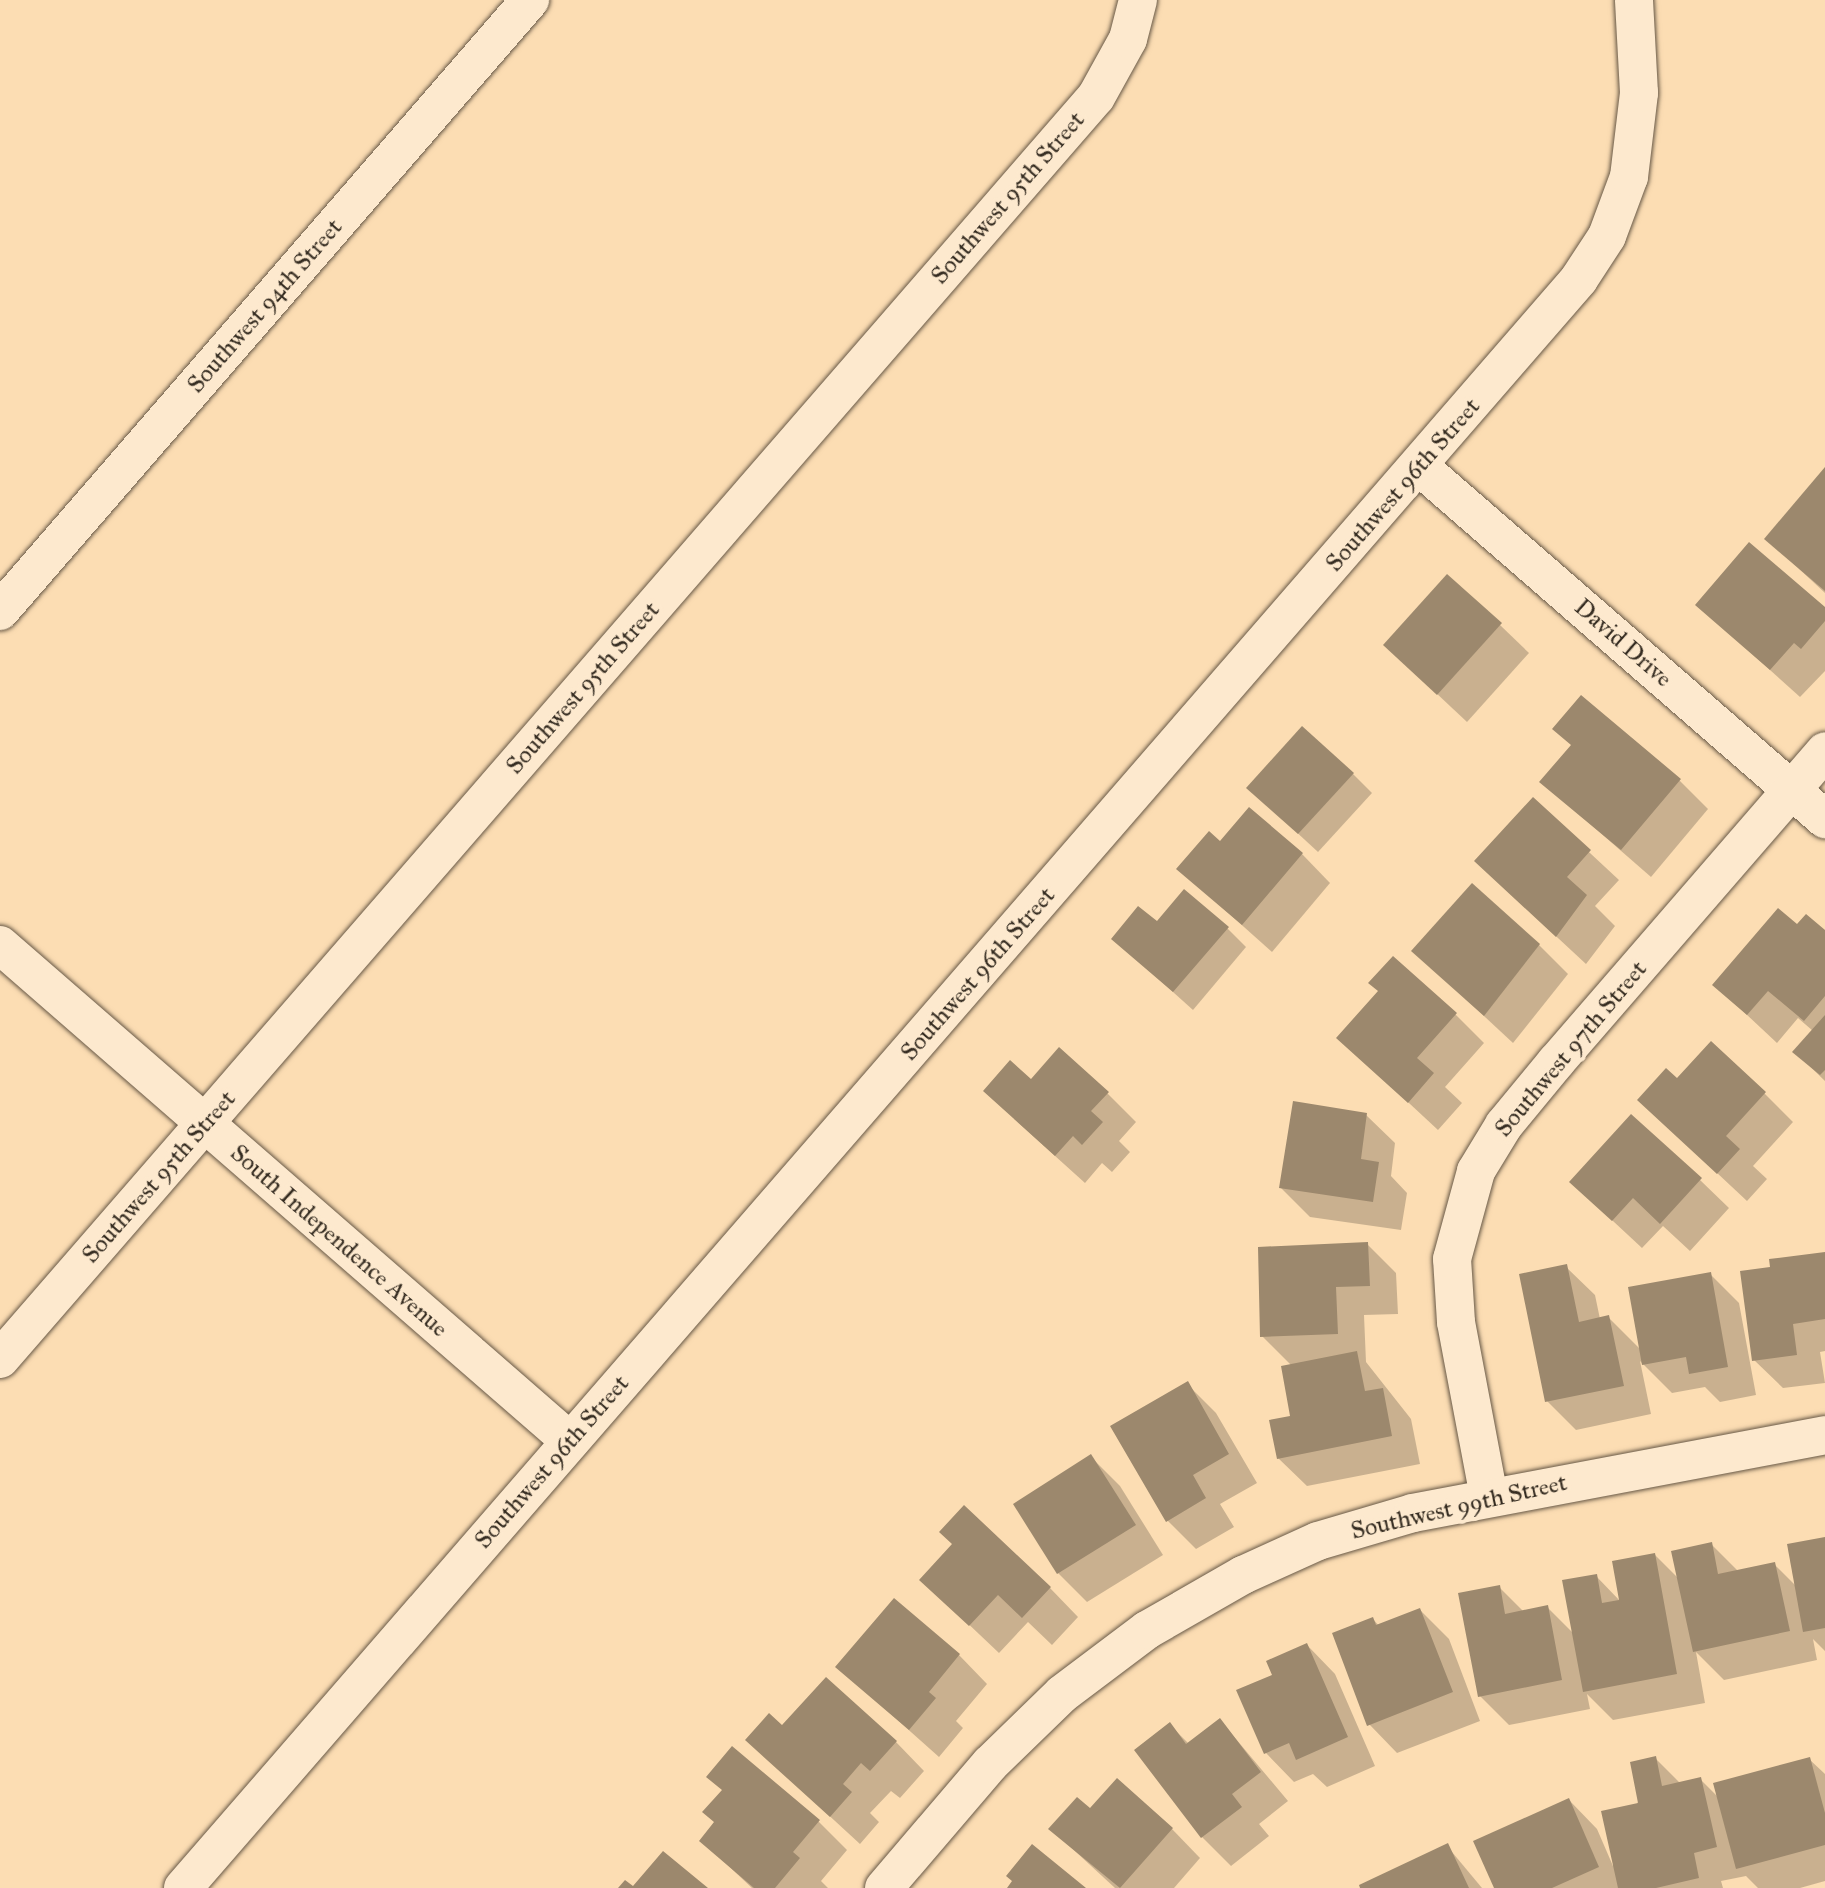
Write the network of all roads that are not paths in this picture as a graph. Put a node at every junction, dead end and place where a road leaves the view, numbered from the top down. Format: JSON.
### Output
{"nodes":[{"id":1,"x":530,"y":0,"type":"edge"},
{"id":2,"x":1138,"y":0,"type":"edge"},
{"id":3,"x":1634,"y":0,"type":"edge"},
{"id":4,"x":1420,"y":467,"type":"junction"},
{"id":5,"x":0,"y":611,"type":"edge"},
{"id":6,"x":1825,"y":751,"type":"edge"},
{"id":7,"x":1791,"y":790,"type":"junction"},
{"id":8,"x":1825,"y":819,"type":"edge"},
{"id":9,"x":0,"y":945,"type":"edge"},
{"id":10,"x":204,"y":1125,"type":"junction"},
{"id":11,"x":0,"y":1359,"type":"edge"},
{"id":12,"x":1825,"y":1435,"type":"edge"},
{"id":13,"x":570,"y":1441,"type":"junction"},
{"id":14,"x":1489,"y":1497,"type":"junction"},
{"id":15,"x":183,"y":1888,"type":"edge"},
{"id":16,"x":884,"y":1888,"type":"edge"}],
"edges":[{"from":1,"to":5,"type":"street","name":"Southwest 94th Street"},
{"from":2,"to":10,"type":"street","name":"Southwest 95th Street"},
{"from":3,"to":4,"type":"street","name":"Southwest 96th Street"},
{"from":4,"to":7,"type":"street","name":"David Drive"},
{"from":4,"to":13,"type":"street","name":"Southwest 96th Street"},
{"from":6,"to":7,"type":"street","name":"Southwest 97th Street"},
{"from":7,"to":8,"type":"street","name":"David Drive"},
{"from":7,"to":14,"type":"street","name":"Southwest 97th Street"},
{"from":9,"to":10,"type":"street","name":"South Independence Avenue"},
{"from":10,"to":11,"type":"street","name":"Southwest 95th Street"},
{"from":10,"to":13,"type":"street","name":"South Independence Avenue"},
{"from":12,"to":14,"type":"street","name":"Southwest 99th Street"},
{"from":13,"to":15,"type":"street","name":"Southwest 96th Street"},
{"from":14,"to":16,"type":"street","name":"Southwest 99th Street"}]}
